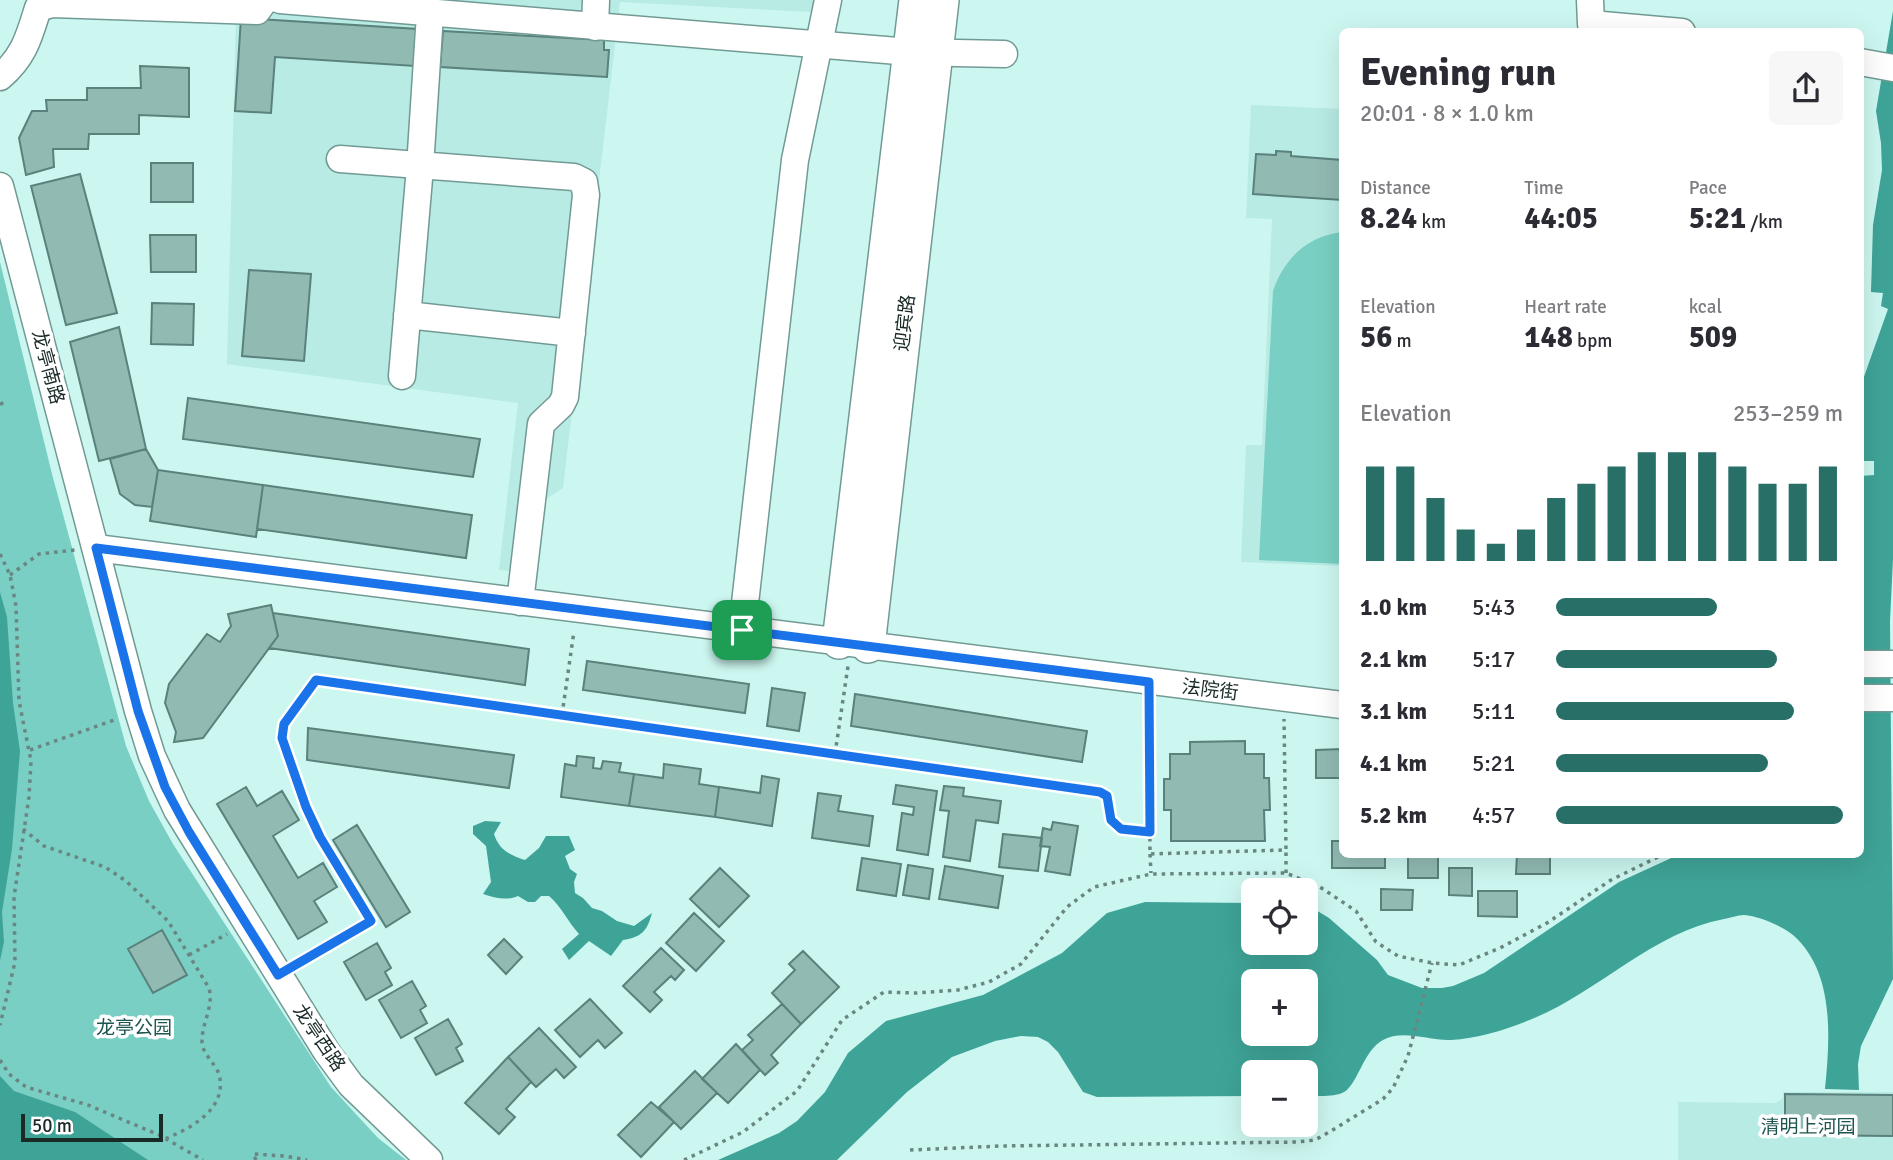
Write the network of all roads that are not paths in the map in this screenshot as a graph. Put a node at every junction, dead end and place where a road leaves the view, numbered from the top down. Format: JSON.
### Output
{"nodes":[{"id":1,"x":265,"y":0,"type":"edge"},
{"id":2,"x":280,"y":0,"type":"edge"},
{"id":3,"x":596,"y":0,"type":"edge"},
{"id":4,"x":828,"y":0,"type":"edge"},
{"id":5,"x":916,"y":0,"type":"edge"},
{"id":6,"x":942,"y":0,"type":"edge"},
{"id":7,"x":1590,"y":0,"type":"edge"},
{"id":8,"x":39,"y":4,"type":"edge"},
{"id":9,"x":430,"y":14,"type":"junction"},
{"id":10,"x":596,"y":27,"type":"junction"},
{"id":11,"x":1636,"y":28,"type":"edge"},
{"id":12,"x":820,"y":44,"type":"junction"},
{"id":13,"x":923,"y":52,"type":"junction"},
{"id":14,"x":1004,"y":54,"type":"dead end"},
{"id":15,"x":1864,"y":63,"type":"edge"},
{"id":16,"x":1893,"y":68,"type":"edge"},
{"id":17,"x":0,"y":77,"type":"edge"},
{"id":18,"x":340,"y":159,"type":"dead end"},
{"id":19,"x":420,"y":167,"type":"junction"},
{"id":20,"x":0,"y":186,"type":"edge"},
{"id":21,"x":407,"y":315,"type":"junction"},
{"id":22,"x":572,"y":333,"type":"junction"},
{"id":23,"x":402,"y":376,"type":"dead end"},
{"id":24,"x":96,"y":548,"type":"junction"},
{"id":25,"x":520,"y":602,"type":"junction"},
{"id":26,"x":742,"y":630,"type":"junction"},
{"id":27,"x":853,"y":644,"type":"junction"},
{"id":28,"x":1864,"y":664,"type":"edge"},
{"id":29,"x":1893,"y":664,"type":"edge"},
{"id":30,"x":1864,"y":698,"type":"edge"},
{"id":31,"x":1893,"y":698,"type":"edge"},
{"id":32,"x":1336,"y":701,"type":"edge"},
{"id":33,"x":429,"y":1160,"type":"edge"}],
"edges":[{"from":1,"to":8,"type":"street"},
{"from":2,"to":9,"type":"street"},
{"from":3,"to":10,"type":"street"},
{"from":4,"to":12,"type":"street"},
{"from":5,"to":13,"type":"main road","name":"迎宾路"},
{"from":6,"to":13,"type":"main road","name":"迎宾路"},
{"from":7,"to":11,"type":"street"},
{"from":8,"to":17,"type":"street"},
{"from":9,"to":10,"type":"street"},
{"from":9,"to":19,"type":"street"},
{"from":10,"to":12,"type":"street"},
{"from":12,"to":13,"type":"street"},
{"from":12,"to":26,"type":"street"},
{"from":13,"to":14,"type":"street"},
{"from":13,"to":27,"type":"main road","name":"迎宾路"},
{"from":15,"to":16,"type":"street"},
{"from":18,"to":19,"type":"street"},
{"from":19,"to":21,"type":"street"},
{"from":19,"to":22,"type":"street"},
{"from":20,"to":24,"type":"street","name":"龙亭南路"},
{"from":21,"to":22,"type":"street"},
{"from":21,"to":23,"type":"street"},
{"from":22,"to":25,"type":"street"},
{"from":24,"to":25,"type":"street","name":"法院街"},
{"from":24,"to":33,"type":"street","name":"龙亭西路"},
{"from":25,"to":26,"type":"street","name":"法院街"},
{"from":26,"to":27,"type":"street","name":"法院街"},
{"from":27,"to":32,"type":"street","name":"法院街"},
{"from":28,"to":29,"type":"street"},
{"from":30,"to":31,"type":"street"}]}
